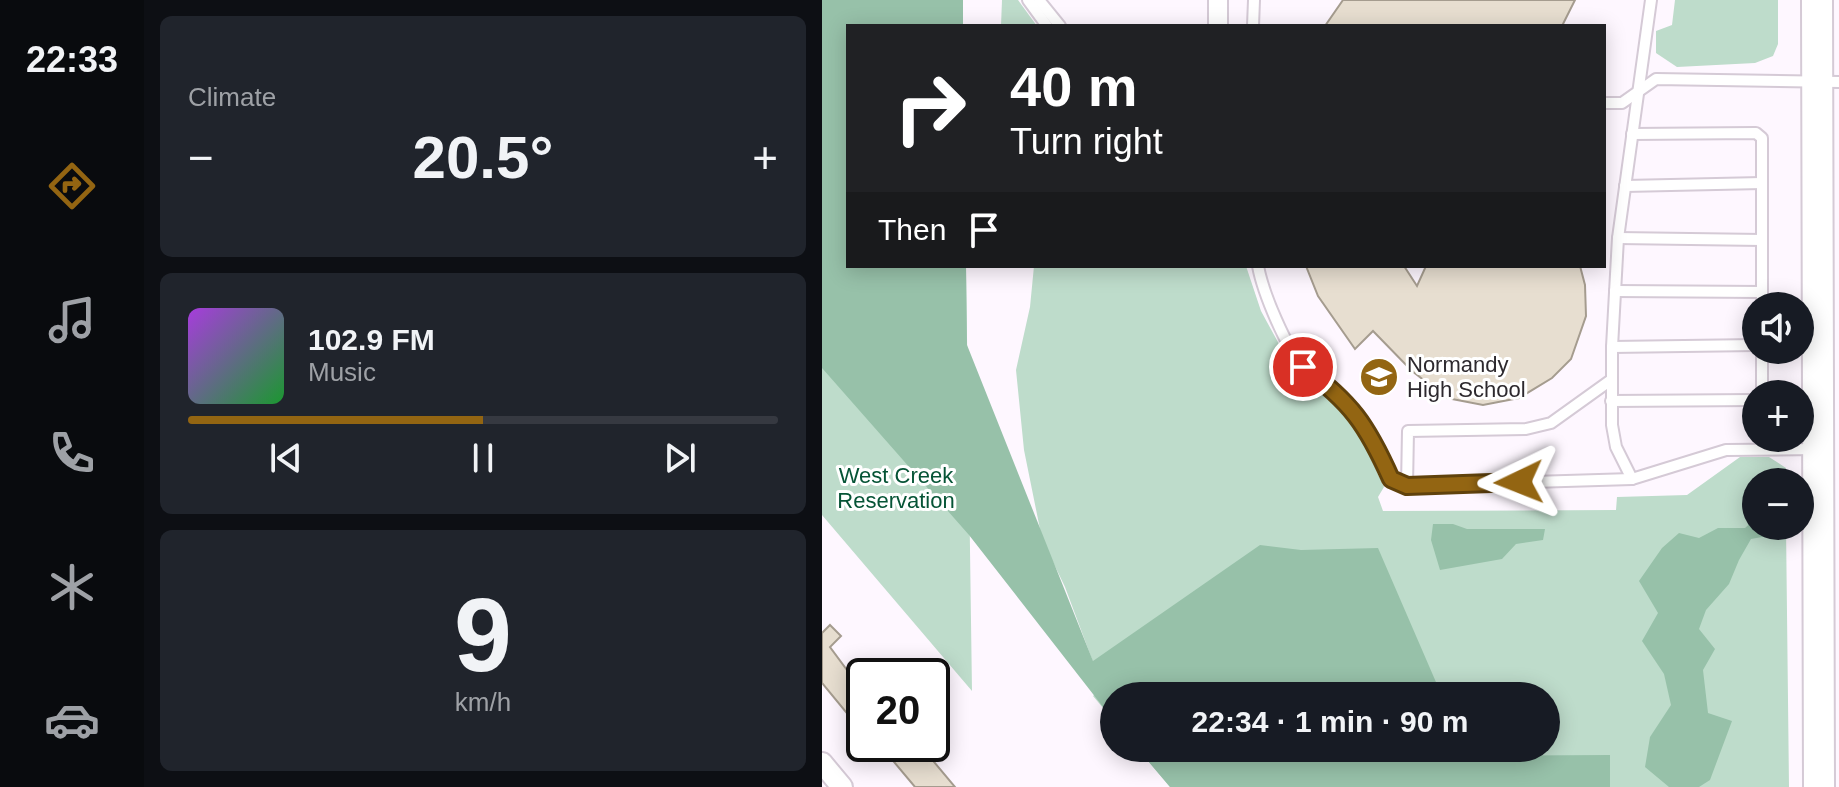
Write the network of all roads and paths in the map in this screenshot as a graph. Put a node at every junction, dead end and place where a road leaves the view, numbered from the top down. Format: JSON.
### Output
{"nodes":[{"id":1,"x":1028,"y":0,"type":"edge"},
{"id":2,"x":1039,"y":0,"type":"edge"},
{"id":3,"x":1214,"y":0,"type":"edge"},
{"id":4,"x":1222,"y":0,"type":"edge"},
{"id":5,"x":1254,"y":0,"type":"edge"},
{"id":6,"x":1651,"y":0,"type":"edge"},
{"id":7,"x":1817,"y":0,"type":"edge"},
{"id":8,"x":1046,"y":24,"type":"edge"},
{"id":9,"x":1058,"y":24,"type":"edge"},
{"id":10,"x":1214,"y":24,"type":"edge"},
{"id":11,"x":1222,"y":24,"type":"edge"},
{"id":12,"x":1253,"y":24,"type":"edge"},
{"id":13,"x":1828,"y":82,"type":"edge"},
{"id":14,"x":1639,"y":90,"type":"junction"},
{"id":15,"x":1606,"y":103,"type":"edge"},
{"id":16,"x":1632,"y":134,"type":"junction"},
{"id":17,"x":1762,"y":183,"type":"junction"},
{"id":18,"x":1625,"y":186,"type":"junction"},
{"id":19,"x":1618,"y":238,"type":"junction"},
{"id":20,"x":1762,"y":240,"type":"junction"},
{"id":21,"x":1259,"y":268,"type":"edge"},
{"id":22,"x":1615,"y":291,"type":"junction"},
{"id":23,"x":1762,"y":292,"type":"joint"},
{"id":24,"x":1742,"y":345,"type":"edge"},
{"id":25,"x":1612,"y":347,"type":"junction"},
{"id":26,"x":1611,"y":380,"type":"junction"},
{"id":27,"x":1742,"y":400,"type":"edge"},
{"id":28,"x":1611,"y":401,"type":"junction"},
{"id":29,"x":1818,"y":449,"type":"junction"},
{"id":30,"x":1632,"y":479,"type":"junction"},
{"id":31,"x":1407,"y":486,"type":"junction"},
{"id":32,"x":822,"y":763,"type":"edge"},
{"id":33,"x":842,"y":787,"type":"edge"},
{"id":34,"x":1819,"y":787,"type":"edge"}],
"edges":[{"from":1,"to":8,"type":"lane"},
{"from":2,"to":9,"type":"lane"},
{"from":3,"to":10,"type":"lane"},
{"from":4,"to":11,"type":"lane"},
{"from":5,"to":12,"type":"lane"},
{"from":6,"to":14,"type":"lane"},
{"from":7,"to":13,"type":"main road"},
{"from":13,"to":14,"type":"lane"},
{"from":13,"to":29,"type":"main road"},
{"from":14,"to":15,"type":"lane"},
{"from":14,"to":16,"type":"lane"},
{"from":16,"to":17,"type":"lane"},
{"from":16,"to":18,"type":"lane"},
{"from":17,"to":18,"type":"lane"},
{"from":17,"to":20,"type":"lane"},
{"from":18,"to":19,"type":"lane"},
{"from":19,"to":20,"type":"lane"},
{"from":19,"to":22,"type":"lane"},
{"from":20,"to":23,"type":"lane"},
{"from":21,"to":31,"type":"lane"},
{"from":22,"to":23,"type":"lane"},
{"from":22,"to":25,"type":"lane"},
{"from":24,"to":25,"type":"lane"},
{"from":25,"to":26,"type":"lane"},
{"from":26,"to":28,"type":"lane"},
{"from":26,"to":31,"type":"lane"},
{"from":27,"to":28,"type":"lane"},
{"from":28,"to":30,"type":"lane"},
{"from":29,"to":30,"type":"lane"},
{"from":29,"to":34,"type":"main road"},
{"from":30,"to":31,"type":"lane"},
{"from":32,"to":33,"type":"street"}]}
